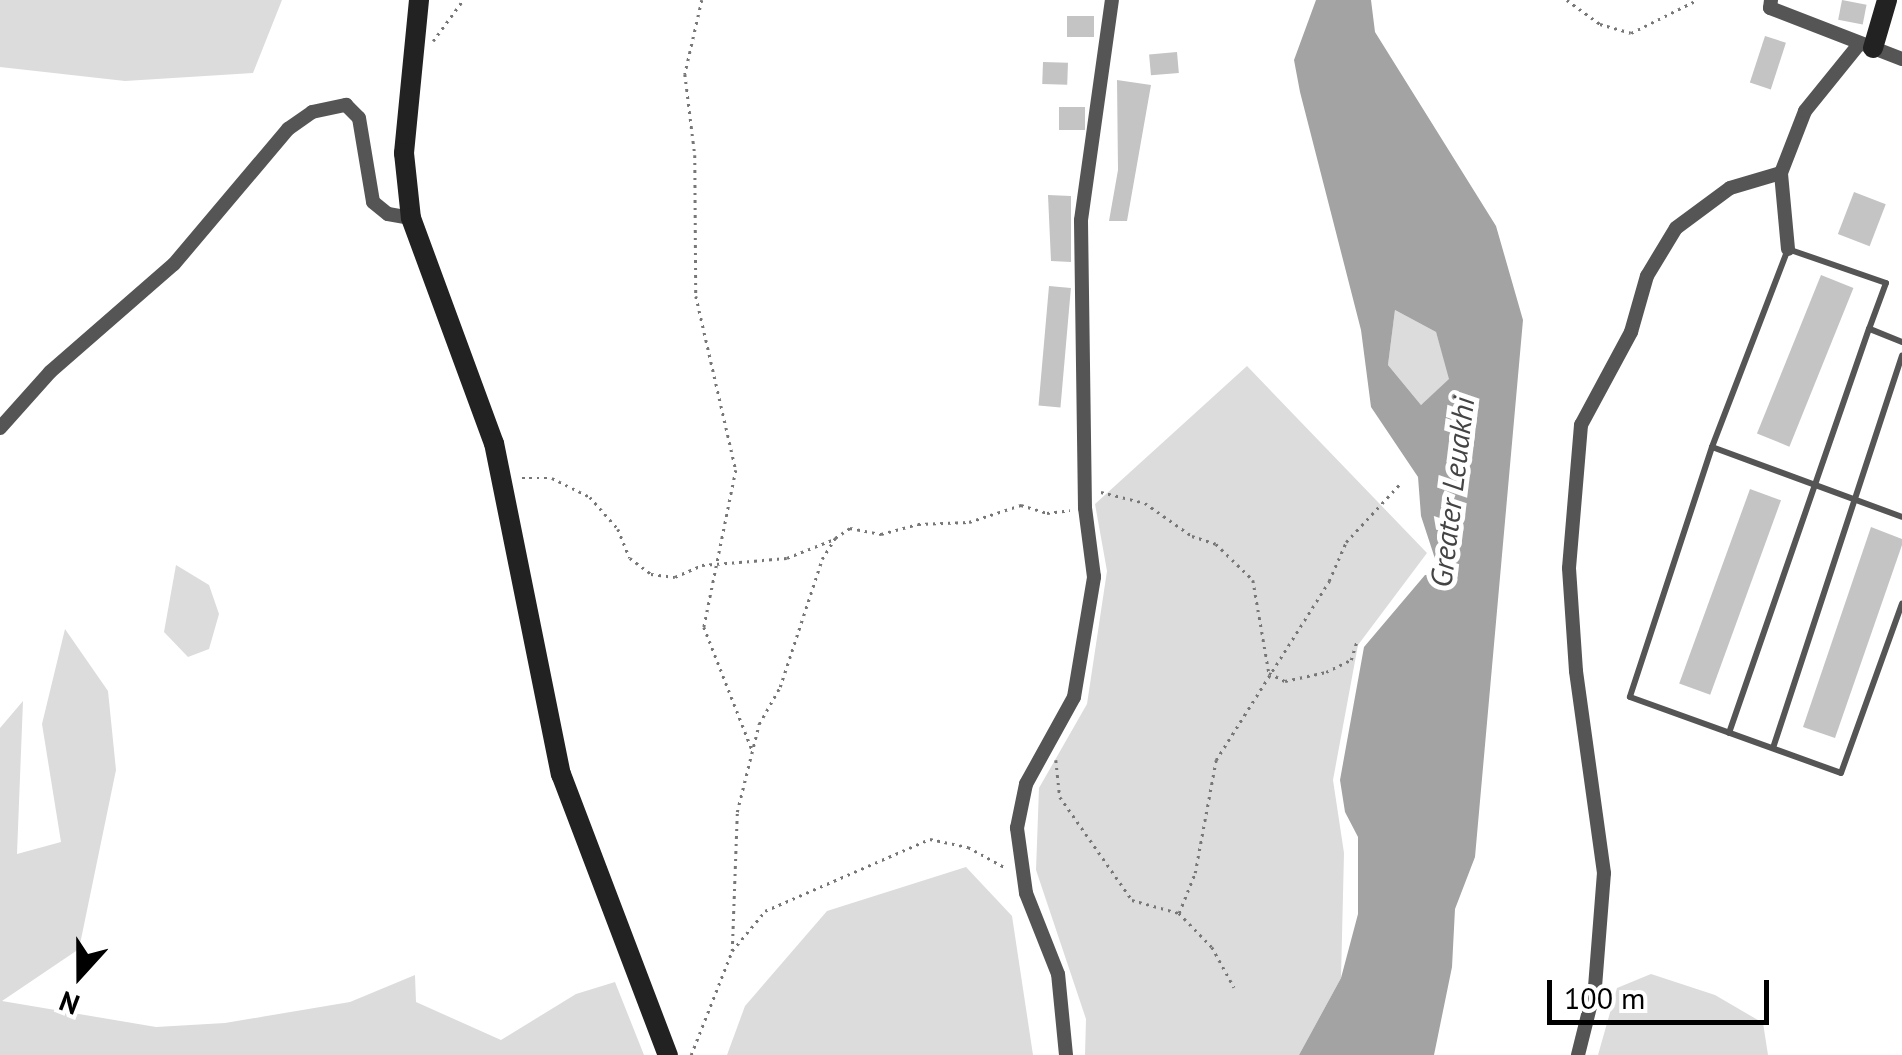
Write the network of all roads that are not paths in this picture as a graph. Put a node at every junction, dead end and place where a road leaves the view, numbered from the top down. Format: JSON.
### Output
{"nodes":[{"id":1,"x":419,"y":0,"type":"edge"},
{"id":2,"x":1112,"y":0,"type":"edge"},
{"id":3,"x":1888,"y":0,"type":"edge"},
{"id":4,"x":1770,"y":4,"type":"edge"},
{"id":5,"x":1867,"y":46,"type":"junction"},
{"id":6,"x":1902,"y":59,"type":"edge"},
{"id":7,"x":1781,"y":173,"type":"junction"},
{"id":8,"x":411,"y":218,"type":"junction"},
{"id":9,"x":1788,"y":249,"type":"junction"},
{"id":10,"x":1869,"y":329,"type":"junction"},
{"id":11,"x":1902,"y":342,"type":"edge"},
{"id":12,"x":1902,"y":356,"type":"edge"},
{"id":13,"x":0,"y":428,"type":"edge"},
{"id":14,"x":1712,"y":448,"type":"junction"},
{"id":15,"x":1814,"y":484,"type":"junction"},
{"id":16,"x":1858,"y":501,"type":"junction"},
{"id":17,"x":1902,"y":517,"type":"edge"},
{"id":18,"x":1902,"y":604,"type":"edge"},
{"id":19,"x":1729,"y":733,"type":"junction"},
{"id":20,"x":1772,"y":748,"type":"junction"},
{"id":21,"x":668,"y":1055,"type":"edge"},
{"id":22,"x":1066,"y":1055,"type":"edge"},
{"id":23,"x":1578,"y":1055,"type":"edge"}],
"edges":[{"from":1,"to":8,"type":"main road"},
{"from":2,"to":22,"type":"street"},
{"from":3,"to":5,"type":"main road"},
{"from":4,"to":5,"type":"street"},
{"from":5,"to":6,"type":"street"},
{"from":5,"to":7,"type":"street"},
{"from":7,"to":9,"type":"street"},
{"from":7,"to":23,"type":"street"},
{"from":8,"to":13,"type":"street"},
{"from":8,"to":21,"type":"main road"},
{"from":9,"to":10,"type":"lane"},
{"from":9,"to":14,"type":"lane"},
{"from":10,"to":11,"type":"lane"},
{"from":10,"to":15,"type":"lane"},
{"from":12,"to":16,"type":"lane"},
{"from":14,"to":15,"type":"lane"},
{"from":14,"to":19,"type":"lane"},
{"from":15,"to":16,"type":"lane"},
{"from":15,"to":19,"type":"lane"},
{"from":16,"to":17,"type":"lane"},
{"from":16,"to":20,"type":"lane"},
{"from":18,"to":20,"type":"lane"},
{"from":19,"to":20,"type":"lane"}]}
